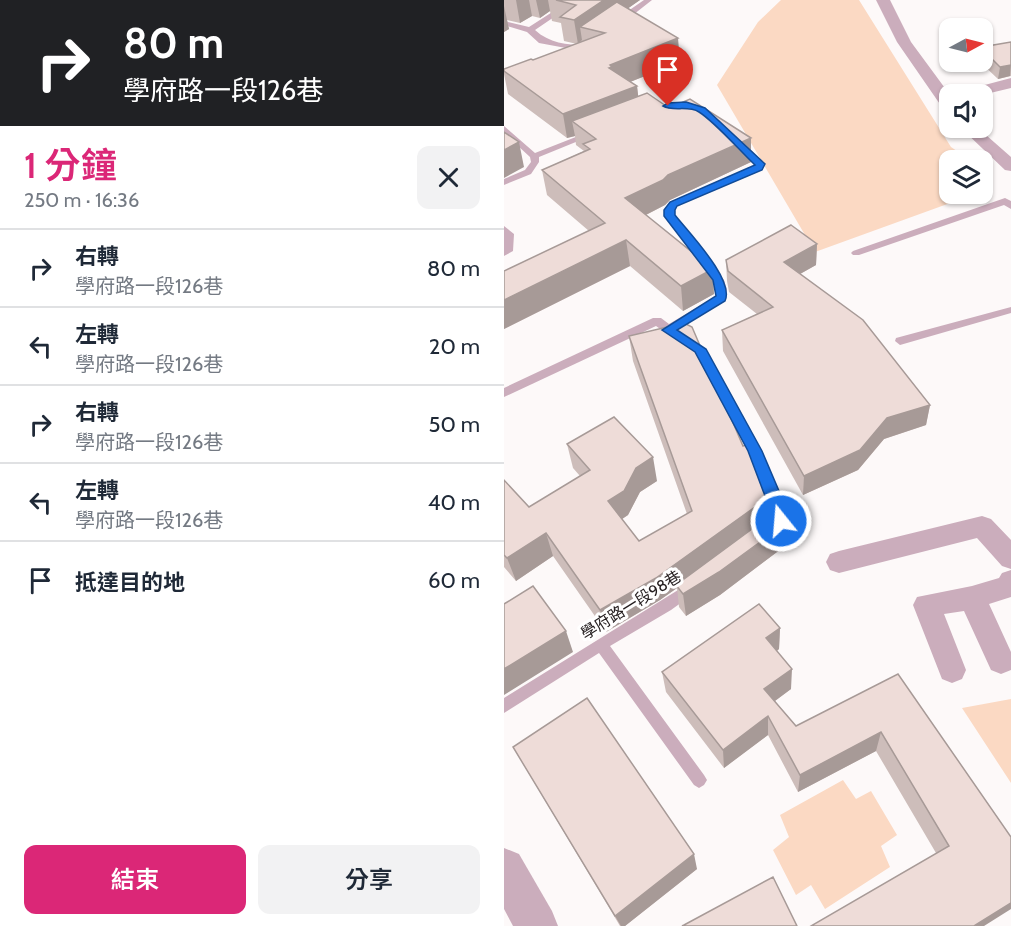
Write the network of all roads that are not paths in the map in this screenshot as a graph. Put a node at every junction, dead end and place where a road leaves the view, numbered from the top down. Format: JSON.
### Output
{"nodes":[{"id":1,"x":576,"y":0,"type":"edge"},
{"id":2,"x":649,"y":0,"type":"edge"},
{"id":3,"x":884,"y":0,"type":"edge"},
{"id":4,"x":504,"y":23,"type":"edge"},
{"id":5,"x":614,"y":25,"type":"edge"},
{"id":6,"x":530,"y":30,"type":"junction"},
{"id":7,"x":588,"y":43,"type":"edge"},
{"id":8,"x":1011,"y":83,"type":"edge"},
{"id":9,"x":993,"y":88,"type":"edge"},
{"id":10,"x":939,"y":91,"type":"edge"},
{"id":11,"x":504,"y":129,"type":"edge"},
{"id":12,"x":601,"y":131,"type":"edge"},
{"id":13,"x":980,"y":138,"type":"edge"},
{"id":14,"x":734,"y":139,"type":"edge"},
{"id":15,"x":534,"y":156,"type":"junction"},
{"id":16,"x":1011,"y":166,"type":"edge"},
{"id":17,"x":504,"y":182,"type":"edge"},
{"id":18,"x":1011,"y":206,"type":"edge"},
{"id":19,"x":504,"y":229,"type":"edge"},
{"id":20,"x":504,"y":253,"type":"edge"},
{"id":21,"x":856,"y":253,"type":"dead end"},
{"id":22,"x":1011,"y":310,"type":"edge"},
{"id":23,"x":668,"y":330,"type":"junction"},
{"id":24,"x":900,"y":341,"type":"dead end"},
{"id":25,"x":504,"y":393,"type":"edge"},
{"id":26,"x":752,"y":542,"type":"edge"},
{"id":27,"x":1011,"y":558,"type":"edge"},
{"id":28,"x":839,"y":562,"type":"dead end"},
{"id":29,"x":704,"y":578,"type":"edge"},
{"id":30,"x":1011,"y":581,"type":"edge"},
{"id":31,"x":972,"y":598,"type":"junction"},
{"id":32,"x":601,"y":644,"type":"junction"},
{"id":33,"x":1001,"y":661,"type":"dead end"},
{"id":34,"x":952,"y":670,"type":"dead end"},
{"id":35,"x":504,"y":706,"type":"edge"},
{"id":36,"x":699,"y":780,"type":"dead end"},
{"id":37,"x":504,"y":869,"type":"edge"},
{"id":38,"x":537,"y":926,"type":"edge"}],
"edges":[{"from":1,"to":6,"type":"lane"},
{"from":2,"to":5,"type":"lane"},
{"from":3,"to":10,"type":"street"},
{"from":4,"to":6,"type":"lane"},
{"from":6,"to":7,"type":"lane"},
{"from":8,"to":9,"type":"street"},
{"from":11,"to":15,"type":"lane"},
{"from":12,"to":15,"type":"lane"},
{"from":13,"to":16,"type":"street"},
{"from":14,"to":23,"type":"lane"},
{"from":15,"to":17,"type":"lane"},
{"from":18,"to":21,"type":"lane"},
{"from":19,"to":20,"type":"lane"},
{"from":22,"to":24,"type":"lane"},
{"from":23,"to":25,"type":"lane"},
{"from":23,"to":26,"type":"lane"},
{"from":27,"to":28,"type":"street"},
{"from":29,"to":32,"type":"lane","name":"學府路一段98巷"},
{"from":30,"to":31,"type":"street"},
{"from":31,"to":33,"type":"street"},
{"from":31,"to":34,"type":"street"},
{"from":32,"to":35,"type":"lane","name":"學府路一段98巷"},
{"from":32,"to":36,"type":"lane"},
{"from":37,"to":38,"type":"street"}]}
